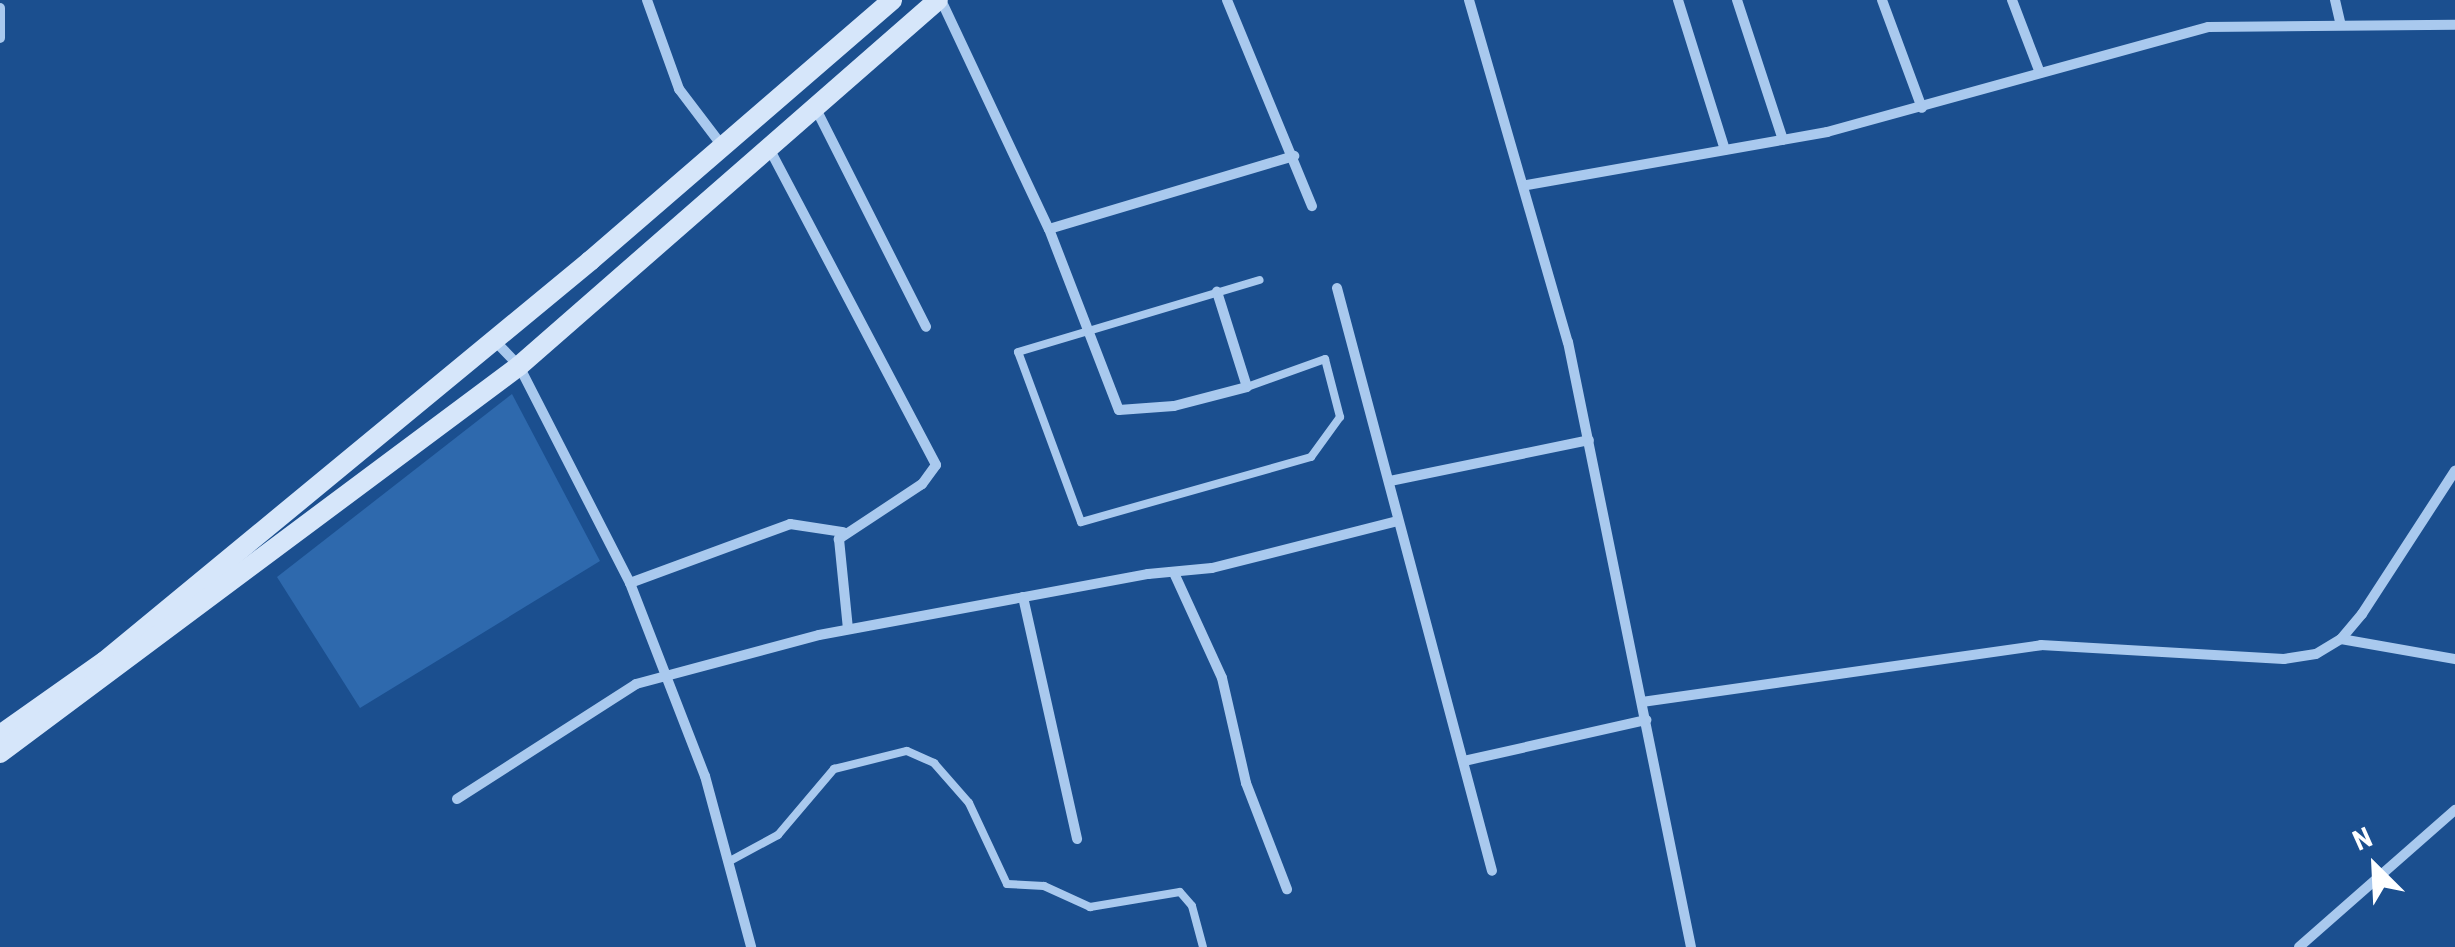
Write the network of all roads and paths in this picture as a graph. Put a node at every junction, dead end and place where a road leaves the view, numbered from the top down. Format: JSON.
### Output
{"nodes":[{"id":1,"x":647,"y":0,"type":"edge"},
{"id":2,"x":892,"y":0,"type":"edge"},
{"id":3,"x":939,"y":0,"type":"edge"},
{"id":4,"x":1226,"y":0,"type":"edge"},
{"id":5,"x":1468,"y":0,"type":"edge"},
{"id":6,"x":1678,"y":0,"type":"edge"},
{"id":7,"x":1737,"y":0,"type":"edge"},
{"id":8,"x":1882,"y":0,"type":"edge"},
{"id":9,"x":2012,"y":0,"type":"edge"},
{"id":10,"x":2335,"y":0,"type":"edge"},
{"id":11,"x":0,"y":8,"type":"edge"},
{"id":12,"x":2340,"y":22,"type":"junction"},
{"id":13,"x":2455,"y":25,"type":"edge"},
{"id":14,"x":0,"y":38,"type":"edge"},
{"id":15,"x":2040,"y":72,"type":"junction"},
{"id":16,"x":1922,"y":108,"type":"junction"},
{"id":17,"x":816,"y":109,"type":"junction"},
{"id":18,"x":1782,"y":140,"type":"junction"},
{"id":19,"x":724,"y":147,"type":"junction"},
{"id":20,"x":770,"y":150,"type":"junction"},
{"id":21,"x":1725,"y":150,"type":"junction"},
{"id":22,"x":1294,"y":156,"type":"junction"},
{"id":23,"x":1527,"y":185,"type":"junction"},
{"id":24,"x":1312,"y":206,"type":"dead end"},
{"id":25,"x":1048,"y":229,"type":"junction"},
{"id":26,"x":1259,"y":280,"type":"dead end"},
{"id":27,"x":1337,"y":288,"type":"dead end"},
{"id":28,"x":1217,"y":292,"type":"junction"},
{"id":29,"x":926,"y":327,"type":"dead end"},
{"id":30,"x":1086,"y":331,"type":"junction"},
{"id":31,"x":494,"y":339,"type":"junction"},
{"id":32,"x":519,"y":366,"type":"junction"},
{"id":33,"x":1247,"y":388,"type":"junction"},
{"id":34,"x":1588,"y":440,"type":"junction"},
{"id":35,"x":2455,"y":471,"type":"edge"},
{"id":36,"x":1390,"y":481,"type":"junction"},
{"id":37,"x":1398,"y":521,"type":"junction"},
{"id":38,"x":843,"y":532,"type":"junction"},
{"id":39,"x":1174,"y":574,"type":"junction"},
{"id":40,"x":630,"y":583,"type":"junction"},
{"id":41,"x":1024,"y":597,"type":"junction"},
{"id":42,"x":848,"y":629,"type":"junction"},
{"id":43,"x":2341,"y":639,"type":"junction"},
{"id":44,"x":2455,"y":658,"type":"edge"},
{"id":45,"x":667,"y":676,"type":"junction"},
{"id":46,"x":1642,"y":702,"type":"junction"},
{"id":47,"x":1646,"y":720,"type":"junction"},
{"id":48,"x":0,"y":735,"type":"edge"},
{"id":49,"x":0,"y":753,"type":"edge"},
{"id":50,"x":1464,"y":762,"type":"junction"},
{"id":51,"x":456,"y":799,"type":"dead end"},
{"id":52,"x":2455,"y":810,"type":"edge"},
{"id":53,"x":1077,"y":839,"type":"dead end"},
{"id":54,"x":728,"y":862,"type":"junction"},
{"id":55,"x":1492,"y":871,"type":"dead end"},
{"id":56,"x":1288,"y":889,"type":"dead end"},
{"id":57,"x":751,"y":947,"type":"edge"},
{"id":58,"x":1203,"y":947,"type":"edge"},
{"id":59,"x":1691,"y":947,"type":"edge"},
{"id":60,"x":2299,"y":947,"type":"edge"}],
"edges":[{"from":1,"to":19,"type":"street"},
{"from":2,"to":19,"type":"main road"},
{"from":3,"to":17,"type":"main road"},
{"from":3,"to":25,"type":"street"},
{"from":4,"to":22,"type":"street"},
{"from":5,"to":23,"type":"street"},
{"from":6,"to":21,"type":"street"},
{"from":7,"to":18,"type":"street"},
{"from":8,"to":16,"type":"street"},
{"from":9,"to":15,"type":"street"},
{"from":10,"to":12,"type":"street"},
{"from":11,"to":14,"type":"street"},
{"from":12,"to":13,"type":"street"},
{"from":12,"to":15,"type":"street"},
{"from":15,"to":16,"type":"street"},
{"from":16,"to":18,"type":"street"},
{"from":17,"to":20,"type":"main road"},
{"from":17,"to":29,"type":"street"},
{"from":18,"to":21,"type":"street"},
{"from":19,"to":31,"type":"main road"},
{"from":20,"to":32,"type":"main road"},
{"from":20,"to":38,"type":"street"},
{"from":21,"to":23,"type":"street"},
{"from":22,"to":24,"type":"street"},
{"from":22,"to":25,"type":"street"},
{"from":23,"to":34,"type":"street"},
{"from":25,"to":30,"type":"street"},
{"from":26,"to":28,"type":"lane"},
{"from":27,"to":36,"type":"street"},
{"from":28,"to":30,"type":"lane"},
{"from":28,"to":33,"type":"street"},
{"from":30,"to":33,"type":"street"},
{"from":30,"to":33,"type":"lane"},
{"from":31,"to":32,"type":"street"},
{"from":31,"to":48,"type":"main road"},
{"from":32,"to":40,"type":"street"},
{"from":32,"to":49,"type":"main road"},
{"from":34,"to":36,"type":"street"},
{"from":34,"to":46,"type":"street"},
{"from":35,"to":43,"type":"street"},
{"from":36,"to":37,"type":"street"},
{"from":37,"to":39,"type":"street"},
{"from":37,"to":50,"type":"street"},
{"from":38,"to":40,"type":"street"},
{"from":38,"to":42,"type":"street"},
{"from":39,"to":41,"type":"street"},
{"from":39,"to":56,"type":"street"},
{"from":40,"to":45,"type":"street"},
{"from":41,"to":42,"type":"street"},
{"from":41,"to":53,"type":"street"},
{"from":42,"to":45,"type":"street"},
{"from":43,"to":44,"type":"street"},
{"from":43,"to":46,"type":"street"},
{"from":45,"to":51,"type":"street"},
{"from":45,"to":54,"type":"street"},
{"from":46,"to":47,"type":"street"},
{"from":47,"to":50,"type":"street"},
{"from":47,"to":59,"type":"street"},
{"from":50,"to":55,"type":"street"},
{"from":52,"to":60,"type":"street"},
{"from":54,"to":57,"type":"street"},
{"from":54,"to":58,"type":"lane"}]}
